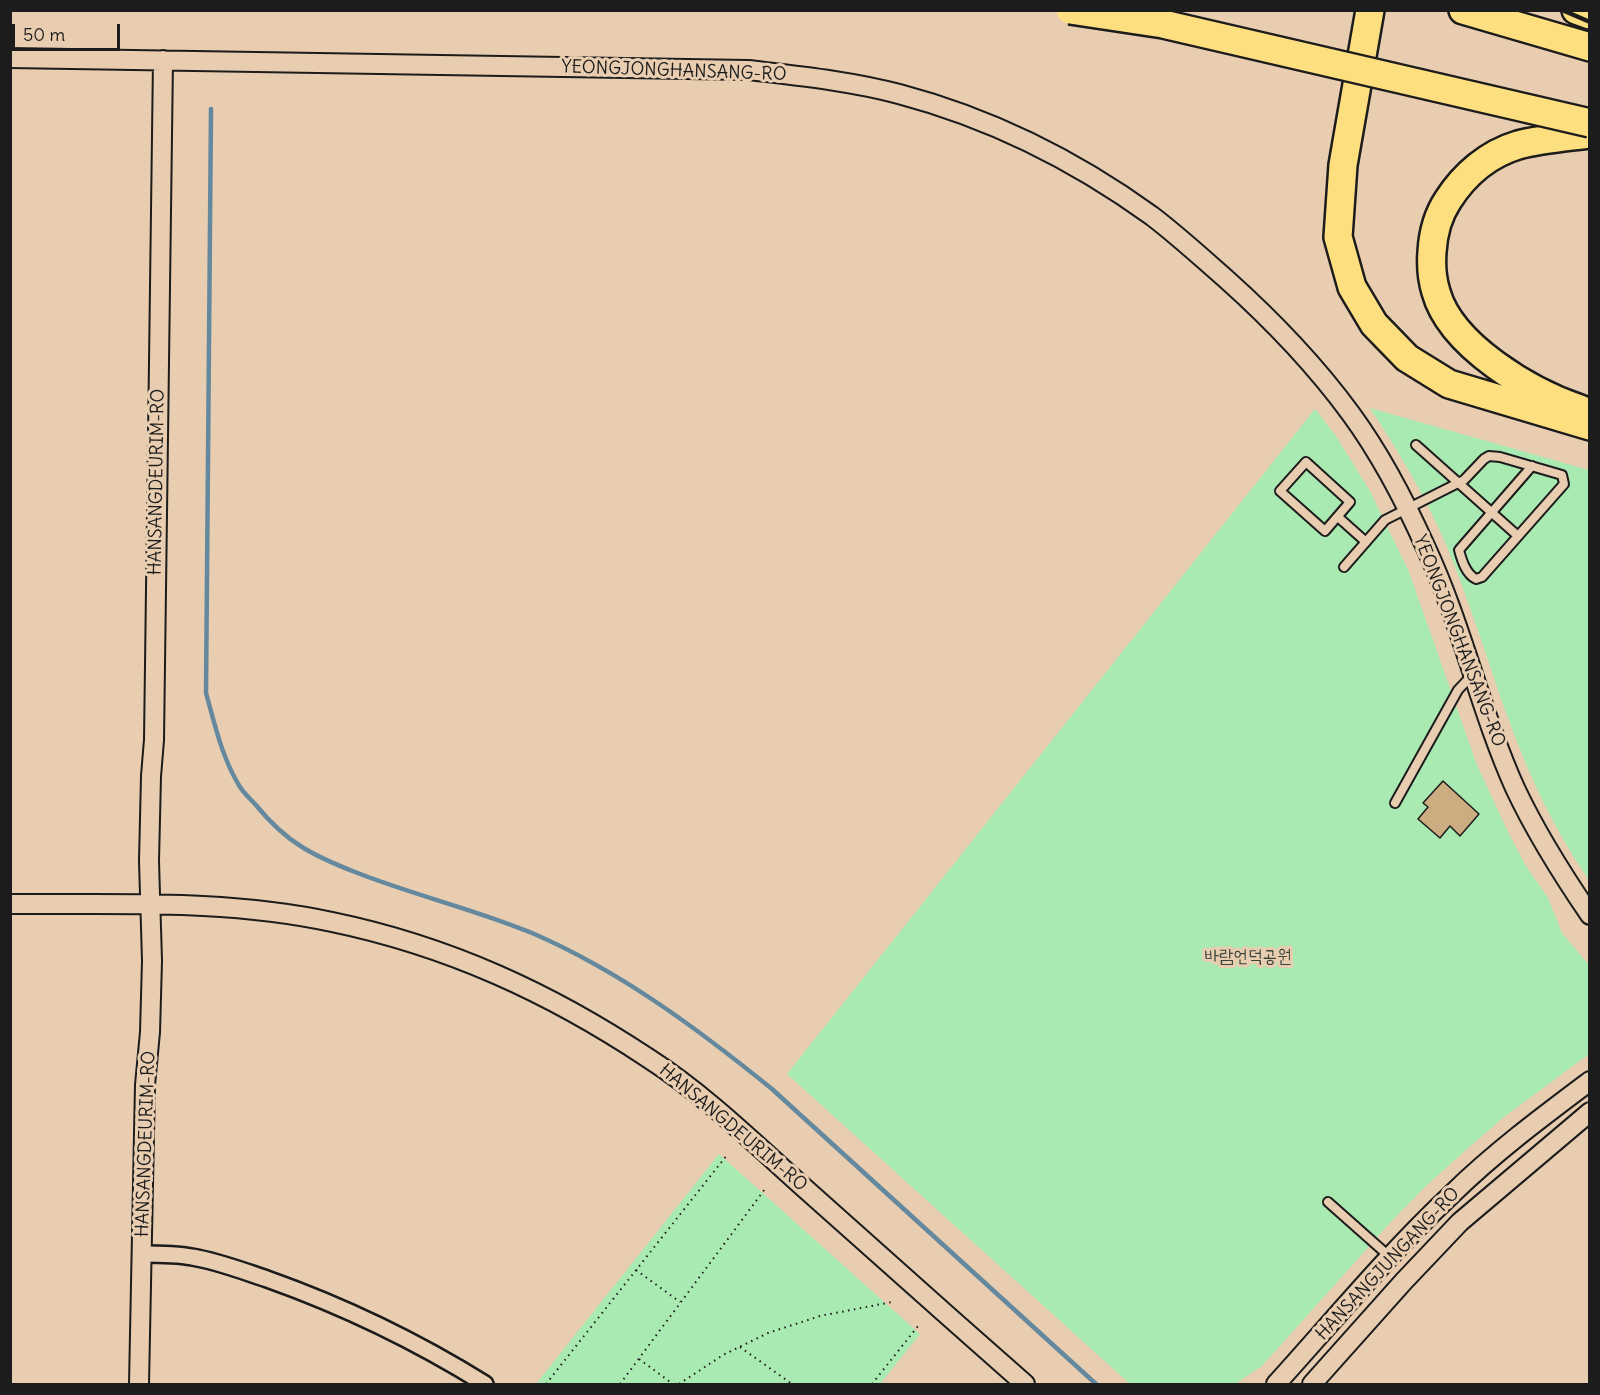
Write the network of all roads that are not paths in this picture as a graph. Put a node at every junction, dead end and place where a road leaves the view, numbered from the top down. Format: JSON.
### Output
{"nodes":[{"id":1,"x":1070,"y":10,"type":"edge"},
{"id":2,"x":1370,"y":10,"type":"edge"},
{"id":3,"x":1463,"y":10,"type":"edge"},
{"id":4,"x":1576,"y":10,"type":"edge"},
{"id":5,"x":1590,"y":15,"type":"edge"},
{"id":6,"x":1590,"y":47,"type":"edge"},
{"id":7,"x":10,"y":58,"type":"edge"},
{"id":8,"x":163,"y":60,"type":"junction"},
{"id":9,"x":1590,"y":123,"type":"edge"},
{"id":10,"x":1590,"y":134,"type":"edge"},
{"id":11,"x":1590,"y":412,"type":"edge"},
{"id":12,"x":1590,"y":426,"type":"edge"},
{"id":13,"x":1416,"y":445,"type":"dead end"},
{"id":14,"x":1532,"y":466,"type":"junction"},
{"id":15,"x":1459,"y":483,"type":"junction"},
{"id":16,"x":1407,"y":509,"type":"junction"},
{"id":17,"x":1492,"y":512,"type":"junction"},
{"id":18,"x":1338,"y":517,"type":"junction"},
{"id":19,"x":1518,"y":536,"type":"junction"},
{"id":20,"x":1365,"y":542,"type":"junction"},
{"id":21,"x":1344,"y":567,"type":"dead end"},
{"id":22,"x":1473,"y":674,"type":"junction"},
{"id":23,"x":1395,"y":803,"type":"dead end"},
{"id":24,"x":10,"y":904,"type":"edge"},
{"id":25,"x":150,"y":904,"type":"junction"},
{"id":26,"x":1590,"y":915,"type":"edge"},
{"id":27,"x":1590,"y":1081,"type":"edge"},
{"id":28,"x":1590,"y":1112,"type":"edge"},
{"id":29,"x":1329,"y":1202,"type":"dead end"},
{"id":30,"x":142,"y":1254,"type":"junction"},
{"id":31,"x":1390,"y":1257,"type":"junction"},
{"id":32,"x":139,"y":1384,"type":"edge"},
{"id":33,"x":484,"y":1384,"type":"edge"},
{"id":34,"x":1025,"y":1384,"type":"edge"},
{"id":35,"x":1276,"y":1384,"type":"edge"},
{"id":36,"x":1312,"y":1384,"type":"edge"}],
"edges":[{"from":1,"to":9,"type":"highway","bridge":true},
{"from":2,"to":12,"type":"highway"},
{"from":3,"to":6,"type":"highway"},
{"from":4,"to":5,"type":"highway"},
{"from":7,"to":8,"type":"street","name":"YEONGJONGHANSANG-RO"},
{"from":8,"to":16,"type":"street","name":"YEONGJONGHANSANG-RO"},
{"from":8,"to":25,"type":"street","name":"HANSANGDEURIM-RO"},
{"from":10,"to":11,"type":"highway"},
{"from":13,"to":15,"type":"lane"},
{"from":14,"to":15,"type":"lane"},
{"from":14,"to":17,"type":"lane"},
{"from":14,"to":19,"type":"lane"},
{"from":15,"to":16,"type":"lane"},
{"from":15,"to":17,"type":"lane"},
{"from":16,"to":20,"type":"lane"},
{"from":16,"to":22,"type":"street","name":"YEONGJONGHANSANG-RO"},
{"from":17,"to":19,"type":"lane"},
{"from":17,"to":19,"type":"lane"},
{"from":18,"to":18,"type":"lane"},
{"from":18,"to":20,"type":"lane"},
{"from":20,"to":21,"type":"lane"},
{"from":22,"to":23,"type":"lane"},
{"from":22,"to":26,"type":"street","name":"YEONGJONGHANSANG-RO"},
{"from":24,"to":25,"type":"street","name":"HANSANGDEURIM-RO"},
{"from":25,"to":30,"type":"street","name":"HANSANGDEURIM-RO"},
{"from":25,"to":34,"type":"street","name":"HANSANGDEURIM-RO"},
{"from":27,"to":31,"type":"street","name":"HANSANGJUNGANG-RO"},
{"from":28,"to":36,"type":"street","name":"HANSANGJUNGANG-RO"},
{"from":29,"to":31,"type":"lane"},
{"from":30,"to":32,"type":"street","name":"HANSANGDEURIM-RO"},
{"from":30,"to":33,"type":"street"},
{"from":31,"to":35,"type":"street","name":"HANSANGJUNGANG-RO"}]}
